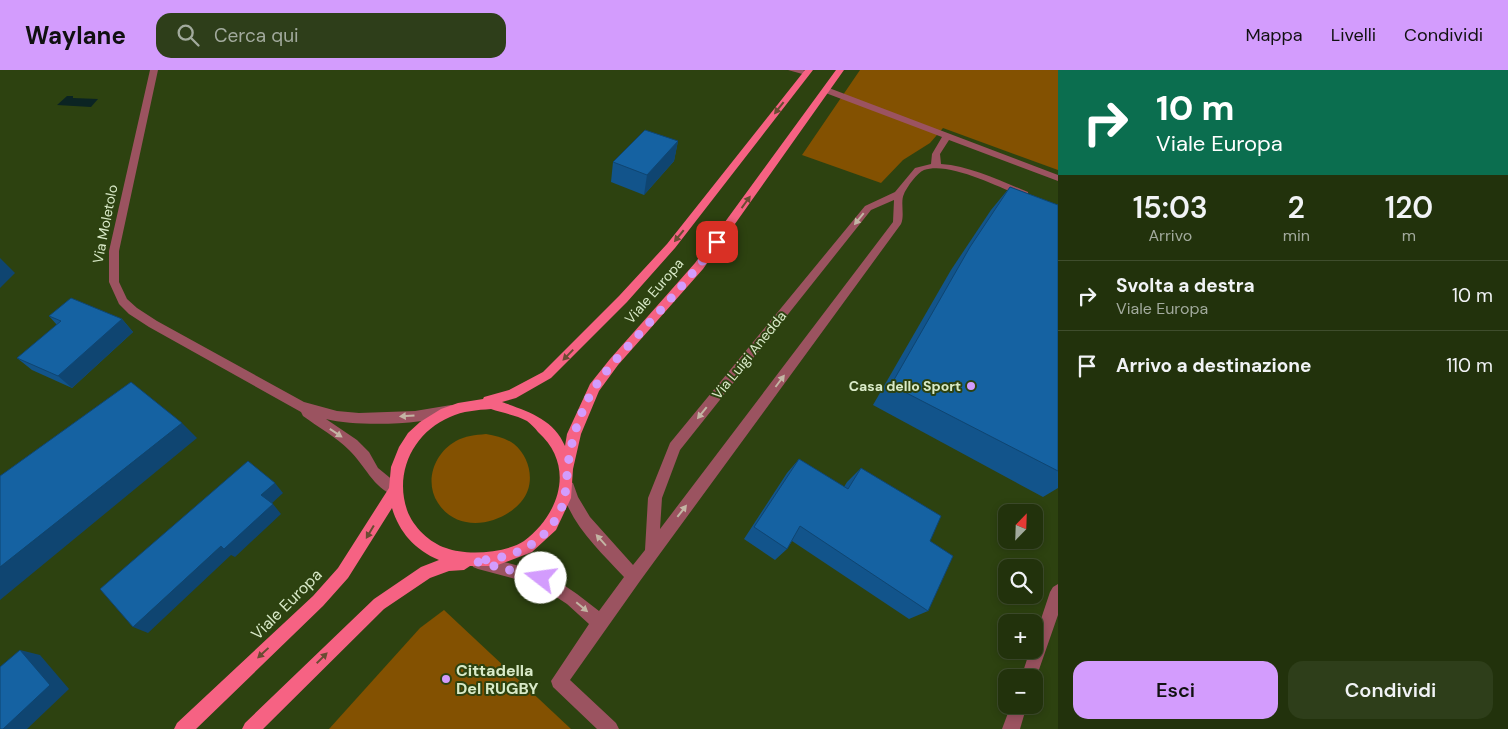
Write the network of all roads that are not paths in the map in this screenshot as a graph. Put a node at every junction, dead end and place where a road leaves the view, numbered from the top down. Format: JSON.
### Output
{"nodes":[{"id":1,"x":154,"y":70,"type":"edge"},
{"id":2,"x":792,"y":70,"type":"edge"},
{"id":3,"x":840,"y":70,"type":"edge"},
{"id":4,"x":807,"y":72,"type":"edge"},
{"id":5,"x":826,"y":90,"type":"junction"},
{"id":6,"x":947,"y":136,"type":"junction"},
{"id":7,"x":936,"y":166,"type":"junction"},
{"id":8,"x":1058,"y":178,"type":"edge"},
{"id":9,"x":899,"y":192,"type":"junction"},
{"id":10,"x":1031,"y":196,"type":"edge"},
{"id":11,"x":296,"y":404,"type":"junction"},
{"id":12,"x":472,"y":405,"type":"junction"},
{"id":13,"x":455,"y":409,"type":"junction"},
{"id":14,"x":568,"y":471,"type":"junction"},
{"id":15,"x":568,"y":487,"type":"junction"},
{"id":16,"x":395,"y":490,"type":"junction"},
{"id":17,"x":652,"y":550,"type":"junction"},
{"id":18,"x":474,"y":561,"type":"junction"},
{"id":19,"x":633,"y":576,"type":"junction"},
{"id":20,"x":1058,"y":592,"type":"edge"},
{"id":21,"x":599,"y":622,"type":"junction"},
{"id":22,"x":1032,"y":669,"type":"edge"},
{"id":23,"x":1016,"y":714,"type":"edge"},
{"id":24,"x":183,"y":729,"type":"edge"},
{"id":25,"x":251,"y":729,"type":"edge"},
{"id":26,"x":610,"y":729,"type":"edge"},
{"id":27,"x":1011,"y":729,"type":"edge"}],
"edges":[{"from":1,"to":11,"type":"street","name":"Via Moletolo"},
{"from":2,"to":4,"type":"street"},
{"from":3,"to":5,"type":"main road","name":"Viale Europa"},
{"from":4,"to":12,"type":"main road","name":"Viale Europa","one_way":true},
{"from":5,"to":6,"type":"street"},
{"from":14,"to":5,"type":"main road","name":"Viale Europa","one_way":true},
{"from":6,"to":7,"type":"street"},
{"from":6,"to":8,"type":"street"},
{"from":7,"to":9,"type":"street","name":"Via Luigi Anedda"},
{"from":7,"to":10,"type":"street"},
{"from":17,"to":9,"type":"street","one_way":true},
{"from":9,"to":17,"type":"street","name":"Via Luigi Anedda","one_way":true},
{"from":13,"to":11,"type":"street","name":"Via Moletolo","one_way":true},
{"from":11,"to":16,"type":"street","name":"Via Moletolo","one_way":true},
{"from":12,"to":13,"type":"main road","name":"Viale Europa"},
{"from":12,"to":14,"type":"main road","name":"Viale Europa"},
{"from":13,"to":16,"type":"main road","name":"Viale Europa"},
{"from":14,"to":15,"type":"main road","name":"Viale Europa"},
{"from":15,"to":18,"type":"main road","name":"Viale Europa"},
{"from":19,"to":15,"type":"street","one_way":true},
{"from":16,"to":18,"type":"main road","name":"Viale Europa"},
{"from":16,"to":24,"type":"main road","name":"Viale Europa","one_way":true},
{"from":17,"to":19,"type":"street"},
{"from":18,"to":21,"type":"street","one_way":true},
{"from":25,"to":18,"type":"main road","name":"Viale Europa","one_way":true},
{"from":19,"to":21,"type":"street"},
{"from":20,"to":22,"type":"street"},
{"from":21,"to":26,"type":"street"},
{"from":23,"to":27,"type":"street"}]}
